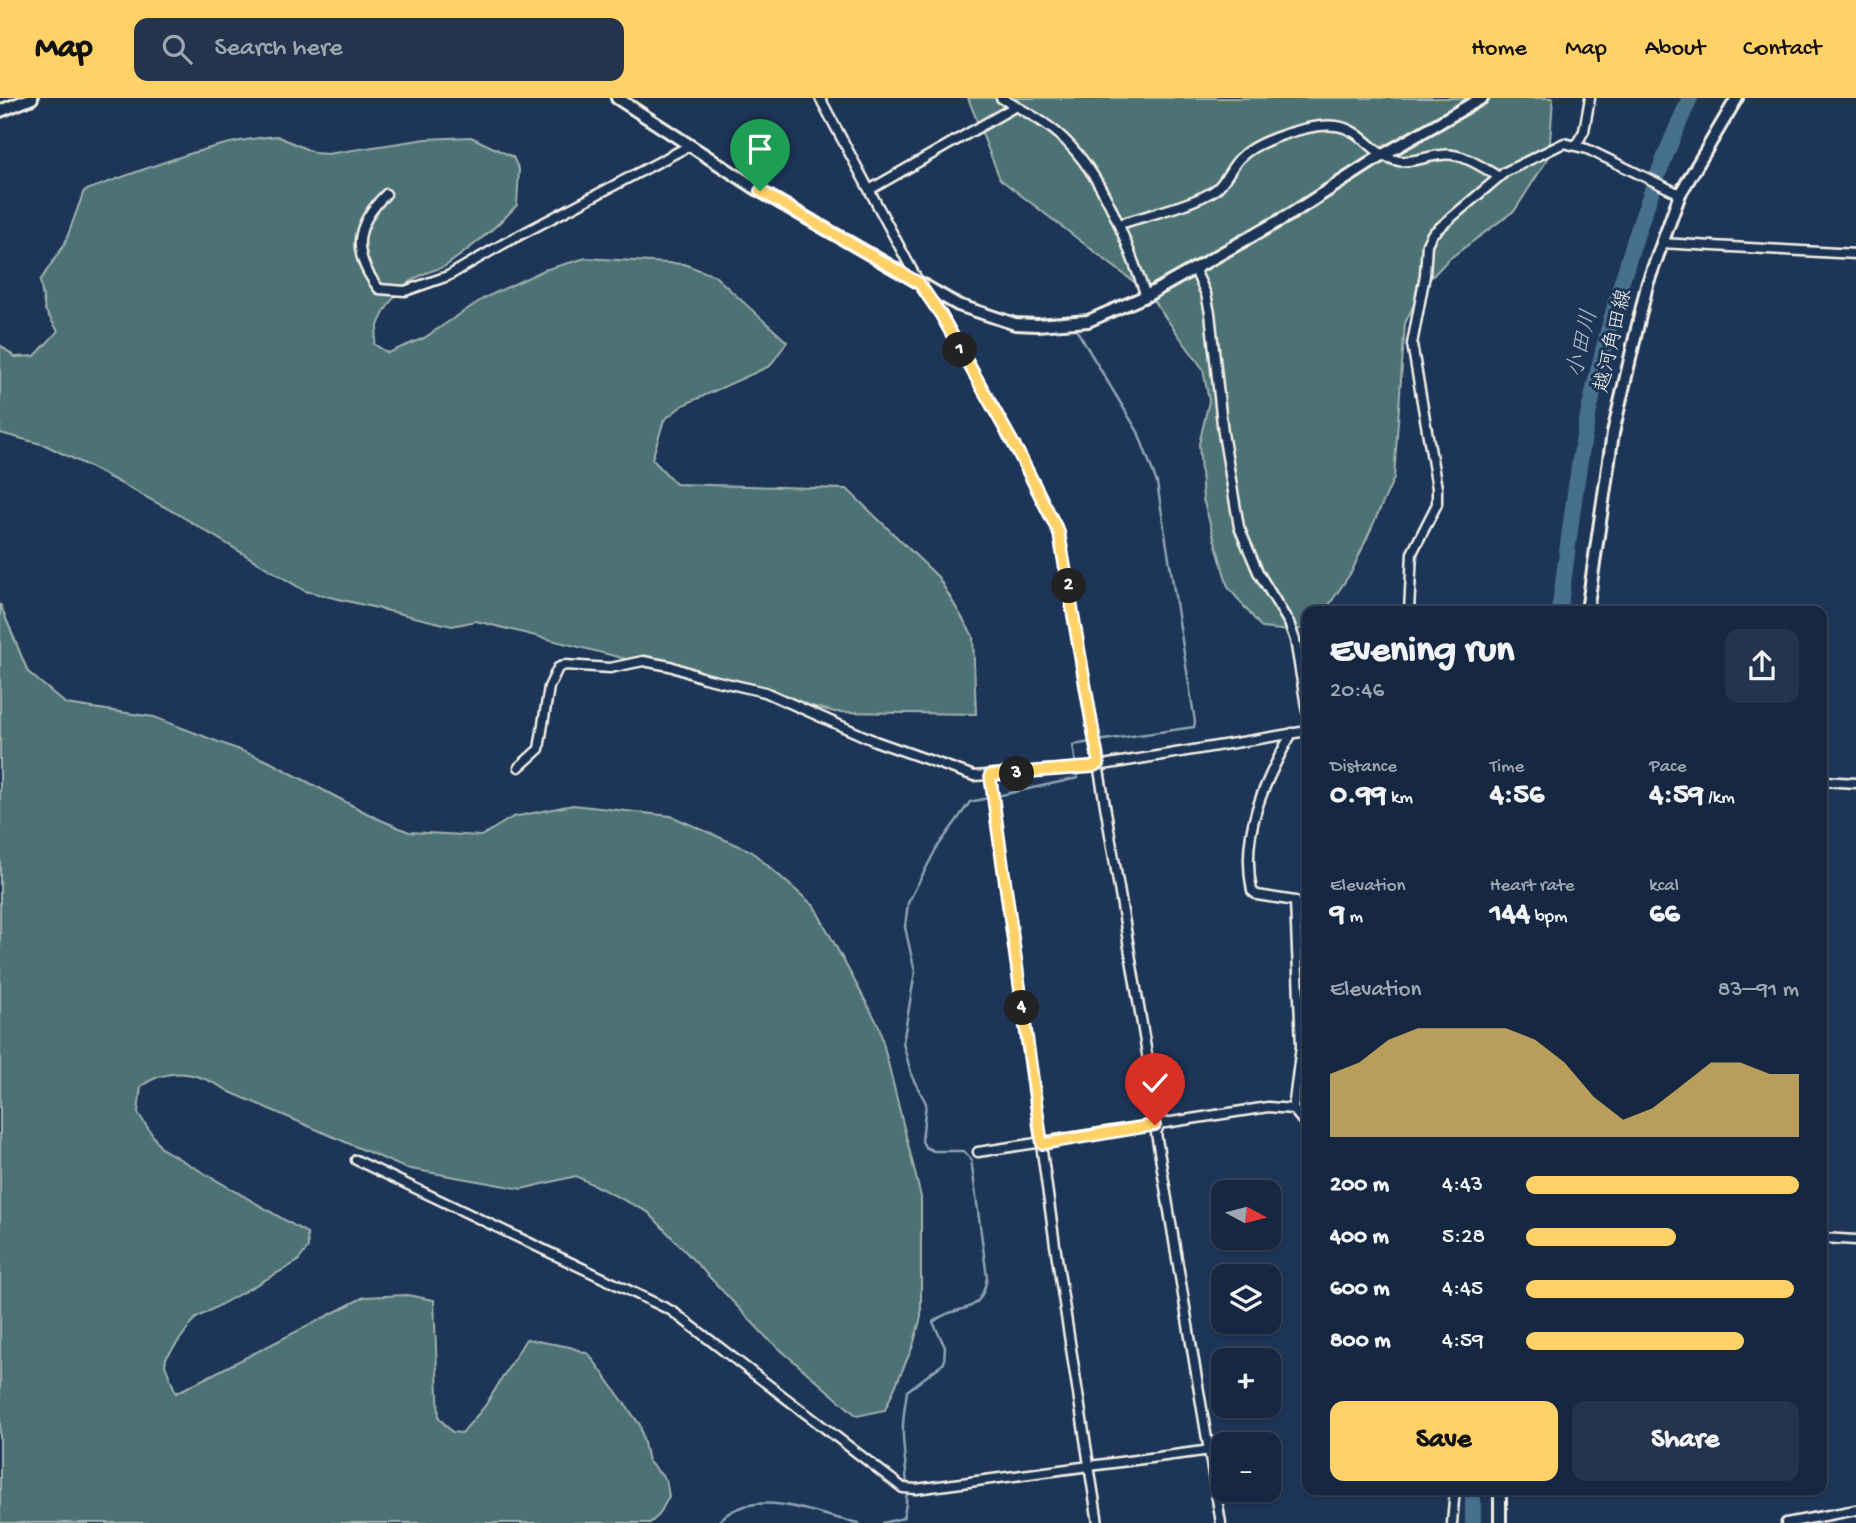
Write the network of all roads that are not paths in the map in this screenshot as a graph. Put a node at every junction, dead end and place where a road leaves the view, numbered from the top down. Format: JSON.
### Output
{"nodes":[{"id":1,"x":32,"y":98,"type":"edge"},
{"id":2,"x":820,"y":98,"type":"edge"},
{"id":3,"x":1001,"y":98,"type":"edge"},
{"id":4,"x":1482,"y":98,"type":"edge"},
{"id":5,"x":1590,"y":98,"type":"edge"},
{"id":6,"x":1737,"y":98,"type":"edge"},
{"id":7,"x":623,"y":100,"type":"edge"},
{"id":8,"x":20,"y":101,"type":"edge"},
{"id":9,"x":1016,"y":106,"type":"junction"},
{"id":10,"x":0,"y":111,"type":"edge"},
{"id":11,"x":1576,"y":145,"type":"junction"},
{"id":12,"x":689,"y":146,"type":"junction"},
{"id":13,"x":1381,"y":156,"type":"junction"},
{"id":14,"x":1499,"y":177,"type":"junction"},
{"id":15,"x":871,"y":189,"type":"junction"},
{"id":16,"x":386,"y":194,"type":"dead end"},
{"id":17,"x":1680,"y":194,"type":"junction"},
{"id":18,"x":1120,"y":224,"type":"junction"},
{"id":19,"x":1661,"y":243,"type":"junction"},
{"id":20,"x":1856,"y":254,"type":"edge"},
{"id":21,"x":1194,"y":268,"type":"junction"},
{"id":22,"x":919,"y":283,"type":"junction"},
{"id":23,"x":1146,"y":296,"type":"junction"},
{"id":24,"x":1409,"y":606,"type":"edge"},
{"id":25,"x":1588,"y":606,"type":"edge"},
{"id":26,"x":1302,"y":682,"type":"edge"},
{"id":27,"x":1302,"y":732,"type":"edge"},
{"id":28,"x":1292,"y":733,"type":"junction"},
{"id":29,"x":1099,"y":764,"type":"junction"},
{"id":30,"x":519,"y":767,"type":"dead end"},
{"id":31,"x":990,"y":775,"type":"junction"},
{"id":32,"x":1827,"y":781,"type":"edge"},
{"id":33,"x":1856,"y":783,"type":"edge"},
{"id":34,"x":1293,"y":1109,"type":"junction"},
{"id":35,"x":1302,"y":1120,"type":"edge"},
{"id":36,"x":1160,"y":1125,"type":"junction"},
{"id":37,"x":1042,"y":1144,"type":"junction"},
{"id":38,"x":978,"y":1152,"type":"dead end"},
{"id":39,"x":356,"y":1160,"type":"dead end"},
{"id":40,"x":1827,"y":1238,"type":"edge"},
{"id":41,"x":1856,"y":1240,"type":"edge"},
{"id":42,"x":1210,"y":1450,"type":"junction"},
{"id":43,"x":1089,"y":1466,"type":"junction"},
{"id":44,"x":1454,"y":1495,"type":"edge"},
{"id":45,"x":1500,"y":1495,"type":"edge"},
{"id":46,"x":1856,"y":1510,"type":"edge"},
{"id":47,"x":1098,"y":1523,"type":"edge"},
{"id":48,"x":1221,"y":1523,"type":"edge"},
{"id":49,"x":1452,"y":1523,"type":"edge"},
{"id":50,"x":1500,"y":1523,"type":"edge"},
{"id":51,"x":1786,"y":1523,"type":"edge"}],
"edges":[{"from":1,"to":8,"type":"street"},
{"from":2,"to":15,"type":"street"},
{"from":3,"to":9,"type":"street"},
{"from":4,"to":13,"type":"street"},
{"from":5,"to":11,"type":"street"},
{"from":6,"to":17,"type":"street","name":"越河角田線"},
{"from":7,"to":12,"type":"street"},
{"from":8,"to":10,"type":"street"},
{"from":9,"to":15,"type":"street"},
{"from":9,"to":18,"type":"street"},
{"from":11,"to":14,"type":"street"},
{"from":11,"to":17,"type":"street"},
{"from":12,"to":16,"type":"street"},
{"from":12,"to":22,"type":"street"},
{"from":13,"to":14,"type":"street"},
{"from":13,"to":18,"type":"street"},
{"from":13,"to":21,"type":"street"},
{"from":14,"to":24,"type":"street"},
{"from":15,"to":22,"type":"street"},
{"from":17,"to":19,"type":"street","name":"越河角田線"},
{"from":18,"to":23,"type":"street"},
{"from":19,"to":20,"type":"street"},
{"from":19,"to":25,"type":"street","name":"越河角田線"},
{"from":21,"to":23,"type":"street"},
{"from":21,"to":26,"type":"street"},
{"from":22,"to":23,"type":"street"},
{"from":22,"to":29,"type":"street"},
{"from":27,"to":28,"type":"street"},
{"from":28,"to":29,"type":"street"},
{"from":28,"to":34,"type":"street"},
{"from":29,"to":31,"type":"street"},
{"from":29,"to":36,"type":"street"},
{"from":30,"to":31,"type":"street"},
{"from":31,"to":37,"type":"street"},
{"from":32,"to":33,"type":"street"},
{"from":34,"to":35,"type":"street"},
{"from":34,"to":36,"type":"street"},
{"from":36,"to":37,"type":"street"},
{"from":36,"to":42,"type":"street"},
{"from":37,"to":38,"type":"street"},
{"from":37,"to":43,"type":"street"},
{"from":39,"to":43,"type":"street"},
{"from":40,"to":41,"type":"street"},
{"from":42,"to":43,"type":"street"},
{"from":42,"to":48,"type":"street"},
{"from":43,"to":47,"type":"street"},
{"from":44,"to":49,"type":"street"},
{"from":45,"to":50,"type":"street"},
{"from":46,"to":51,"type":"street"}]}
